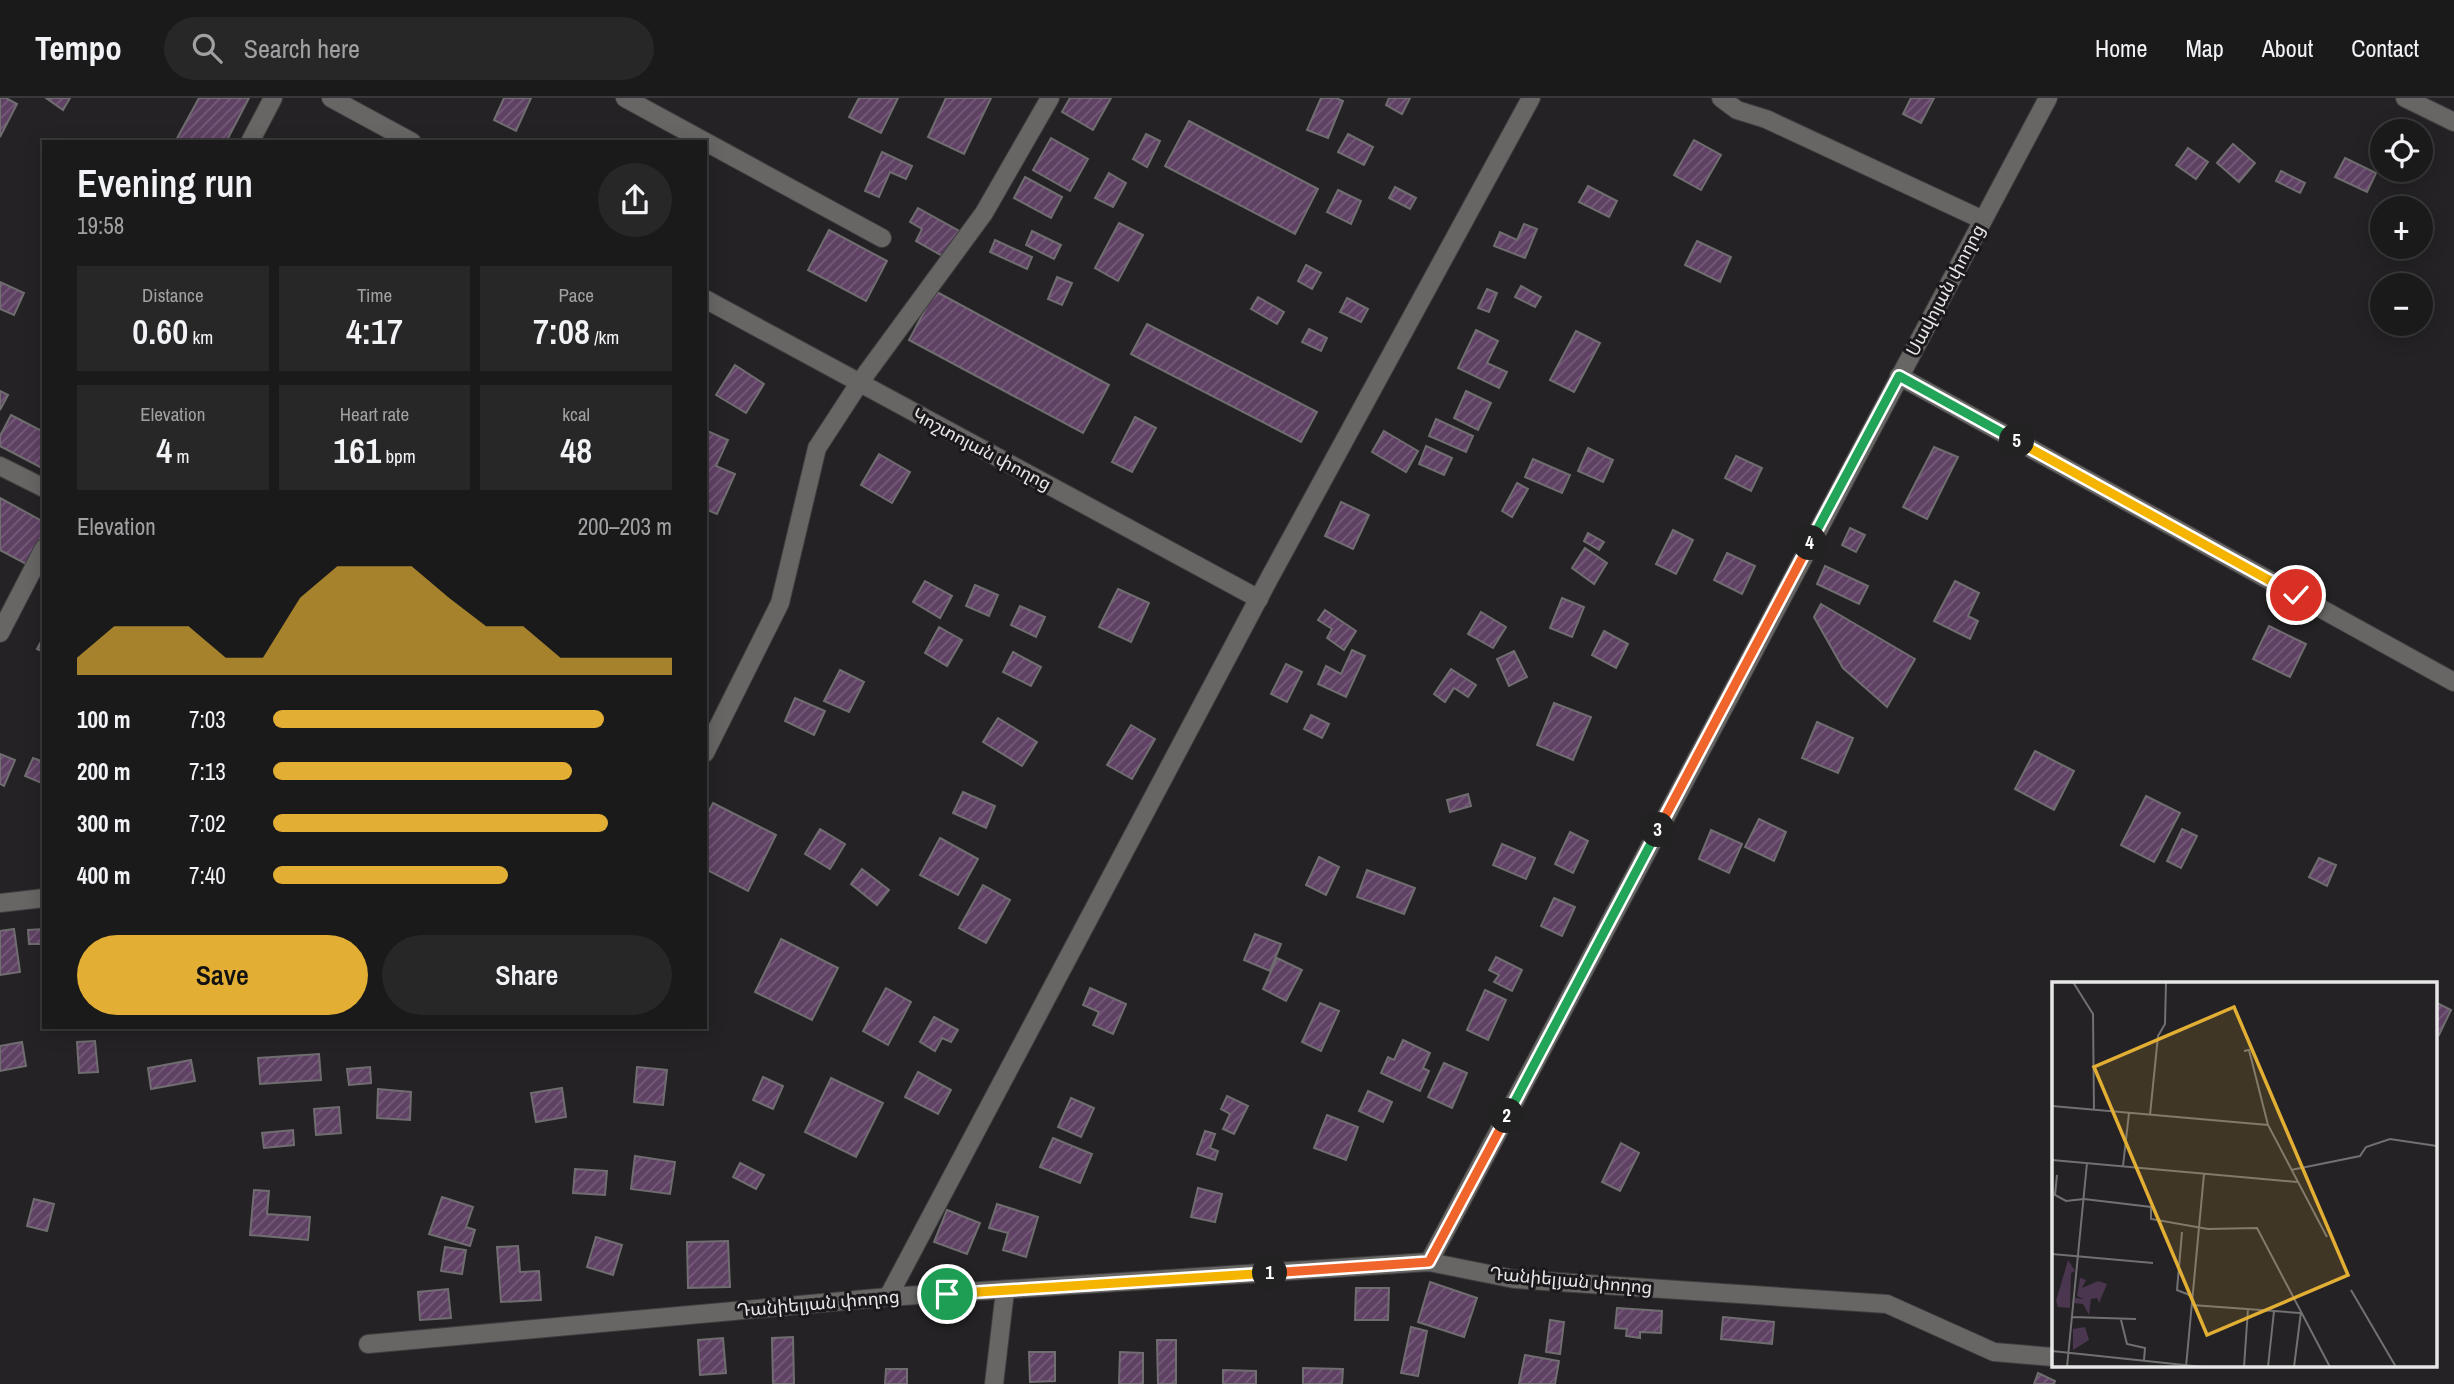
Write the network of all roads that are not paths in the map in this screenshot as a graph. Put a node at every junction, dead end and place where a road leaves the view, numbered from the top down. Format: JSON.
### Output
{"nodes":[{"id":1,"x":273,"y":98,"type":"edge"},
{"id":2,"x":331,"y":98,"type":"edge"},
{"id":3,"x":625,"y":98,"type":"edge"},
{"id":4,"x":1050,"y":98,"type":"edge"},
{"id":5,"x":1531,"y":98,"type":"edge"},
{"id":6,"x":1721,"y":98,"type":"edge"},
{"id":7,"x":2048,"y":98,"type":"edge"},
{"id":8,"x":2404,"y":98,"type":"edge"},
{"id":9,"x":359,"y":104,"type":"edge"},
{"id":10,"x":2454,"y":122,"type":"edge"},
{"id":11,"x":251,"y":140,"type":"edge"},
{"id":12,"x":409,"y":140,"type":"edge"},
{"id":13,"x":703,"y":140,"type":"edge"},
{"id":14,"x":707,"y":142,"type":"edge"},
{"id":15,"x":1983,"y":220,"type":"junction"},
{"id":16,"x":882,"y":237,"type":"dead end"},
{"id":17,"x":707,"y":300,"type":"edge"},
{"id":18,"x":1899,"y":376,"type":"junction"},
{"id":19,"x":860,"y":382,"type":"junction"},
{"id":20,"x":0,"y":466,"type":"edge"},
{"id":21,"x":42,"y":487,"type":"edge"},
{"id":22,"x":42,"y":552,"type":"edge"},
{"id":23,"x":1259,"y":599,"type":"junction"},
{"id":24,"x":0,"y":633,"type":"edge"},
{"id":25,"x":2454,"y":682,"type":"edge"},
{"id":26,"x":707,"y":749,"type":"edge"},
{"id":27,"x":42,"y":898,"type":"edge"},
{"id":28,"x":0,"y":903,"type":"edge"},
{"id":29,"x":1429,"y":1262,"type":"junction"},
{"id":30,"x":1005,"y":1291,"type":"junction"},
{"id":31,"x":888,"y":1297,"type":"junction"},
{"id":32,"x":368,"y":1344,"type":"dead end"},
{"id":33,"x":2052,"y":1357,"type":"edge"},
{"id":34,"x":994,"y":1384,"type":"edge"}],
"edges":[{"from":1,"to":11,"type":"street"},
{"from":2,"to":9,"type":"street"},
{"from":3,"to":13,"type":"street"},
{"from":4,"to":19,"type":"street"},
{"from":5,"to":23,"type":"street"},
{"from":6,"to":15,"type":"street"},
{"from":7,"to":15,"type":"street","name":"Սավոյան փողոց"},
{"from":8,"to":10,"type":"street"},
{"from":9,"to":12,"type":"street"},
{"from":14,"to":16,"type":"street"},
{"from":15,"to":18,"type":"street","name":"Սավոյան փողոց"},
{"from":17,"to":19,"type":"street","name":"Կոշտոյան փողոց"},
{"from":18,"to":25,"type":"street"},
{"from":18,"to":29,"type":"street","name":"Սավոյան փողոց"},
{"from":19,"to":23,"type":"street","name":"Կոշտոյան փողոց"},
{"from":19,"to":26,"type":"street"},
{"from":20,"to":21,"type":"street"},
{"from":22,"to":24,"type":"street"},
{"from":23,"to":31,"type":"street"},
{"from":27,"to":28,"type":"street"},
{"from":29,"to":30,"type":"street","name":"Դանիելյան փողոց"},
{"from":29,"to":33,"type":"street","name":"Դանիելյան փողոց"},
{"from":30,"to":31,"type":"street","name":"Դանիելյան փողոց"},
{"from":30,"to":34,"type":"street"},
{"from":31,"to":32,"type":"street","name":"Դանիելյան փողոց"}]}
